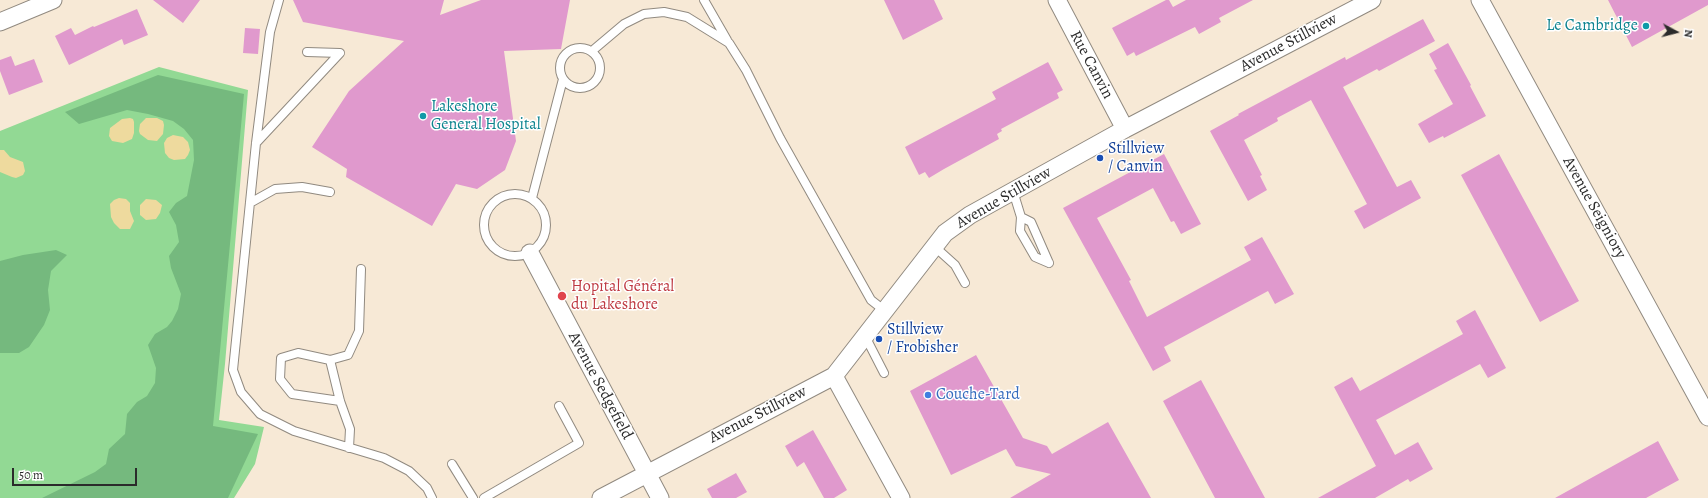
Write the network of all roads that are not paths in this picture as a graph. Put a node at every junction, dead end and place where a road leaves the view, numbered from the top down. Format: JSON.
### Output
{"nodes":[{"id":1,"x":53,"y":0,"type":"edge"},
{"id":2,"x":279,"y":0,"type":"edge"},
{"id":3,"x":704,"y":0,"type":"edge"},
{"id":4,"x":1056,"y":0,"type":"edge"},
{"id":5,"x":1372,"y":0,"type":"edge"},
{"id":6,"x":1480,"y":0,"type":"edge"},
{"id":7,"x":0,"y":22,"type":"edge"},
{"id":8,"x":729,"y":43,"type":"junction"},
{"id":9,"x":592,"y":51,"type":"junction"},
{"id":10,"x":307,"y":52,"type":"dead end"},
{"id":11,"x":563,"y":79,"type":"junction"},
{"id":12,"x":1125,"y":129,"type":"junction"},
{"id":13,"x":256,"y":144,"type":"junction"},
{"id":14,"x":1013,"y":191,"type":"junction"},
{"id":15,"x":330,"y":192,"type":"dead end"},
{"id":16,"x":532,"y":198,"type":"junction"},
{"id":17,"x":250,"y":202,"type":"junction"},
{"id":18,"x":1021,"y":217,"type":"junction"},
{"id":19,"x":935,"y":246,"type":"junction"},
{"id":20,"x":530,"y":253,"type":"junction"},
{"id":21,"x":361,"y":269,"type":"dead end"},
{"id":22,"x":965,"y":283,"type":"dead end"},
{"id":23,"x":885,"y":311,"type":"junction"},
{"id":24,"x":865,"y":336,"type":"junction"},
{"id":25,"x":330,"y":360,"type":"junction"},
{"id":26,"x":884,"y":373,"type":"dead end"},
{"id":27,"x":834,"y":376,"type":"junction"},
{"id":28,"x":340,"y":401,"type":"junction"},
{"id":29,"x":559,"y":406,"type":"dead end"},
{"id":30,"x":1708,"y":417,"type":"edge"},
{"id":31,"x":349,"y":448,"type":"junction"},
{"id":32,"x":452,"y":464,"type":"dead end"},
{"id":33,"x":647,"y":473,"type":"junction"},
{"id":34,"x":432,"y":498,"type":"edge"},
{"id":35,"x":473,"y":498,"type":"edge"},
{"id":36,"x":484,"y":498,"type":"edge"},
{"id":37,"x":601,"y":498,"type":"edge"},
{"id":38,"x":660,"y":498,"type":"edge"},
{"id":39,"x":901,"y":498,"type":"edge"}],
"edges":[{"from":1,"to":7,"type":"street"},
{"from":2,"to":13,"type":"lane"},
{"from":3,"to":8,"type":"lane"},
{"from":4,"to":12,"type":"street","name":"Rue Canvin"},
{"from":5,"to":12,"type":"street","name":"Avenue Stillview"},
{"from":6,"to":30,"type":"street","name":"Avenue Seigniory"},
{"from":8,"to":9,"type":"lane"},
{"from":8,"to":23,"type":"lane"},
{"from":9,"to":11,"type":"lane"},
{"from":9,"to":11,"type":"lane"},
{"from":10,"to":13,"type":"lane"},
{"from":11,"to":16,"type":"lane"},
{"from":12,"to":14,"type":"street","name":"Avenue Stillview"},
{"from":13,"to":17,"type":"lane"},
{"from":14,"to":18,"type":"lane"},
{"from":14,"to":19,"type":"street","name":"Avenue Stillview"},
{"from":15,"to":17,"type":"lane"},
{"from":16,"to":20,"type":"lane"},
{"from":16,"to":20,"type":"lane"},
{"from":17,"to":31,"type":"lane"},
{"from":18,"to":18,"type":"lane"},
{"from":19,"to":22,"type":"lane"},
{"from":19,"to":23,"type":"street","name":"Avenue Stillview"},
{"from":20,"to":33,"type":"street","name":"Avenue Sedgefield"},
{"from":21,"to":25,"type":"lane"},
{"from":23,"to":24,"type":"street","name":"Avenue Stillview"},
{"from":24,"to":26,"type":"lane"},
{"from":24,"to":27,"type":"street","name":"Avenue Stillview"},
{"from":25,"to":28,"type":"lane"},
{"from":25,"to":28,"type":"lane"},
{"from":27,"to":33,"type":"street","name":"Avenue Stillview"},
{"from":27,"to":39,"type":"street"},
{"from":28,"to":31,"type":"lane"},
{"from":29,"to":36,"type":"lane"},
{"from":31,"to":34,"type":"lane"},
{"from":32,"to":35,"type":"lane"},
{"from":33,"to":37,"type":"street","name":"Avenue Stillview"},
{"from":33,"to":38,"type":"street","name":"Avenue Sedgefield"}]}
